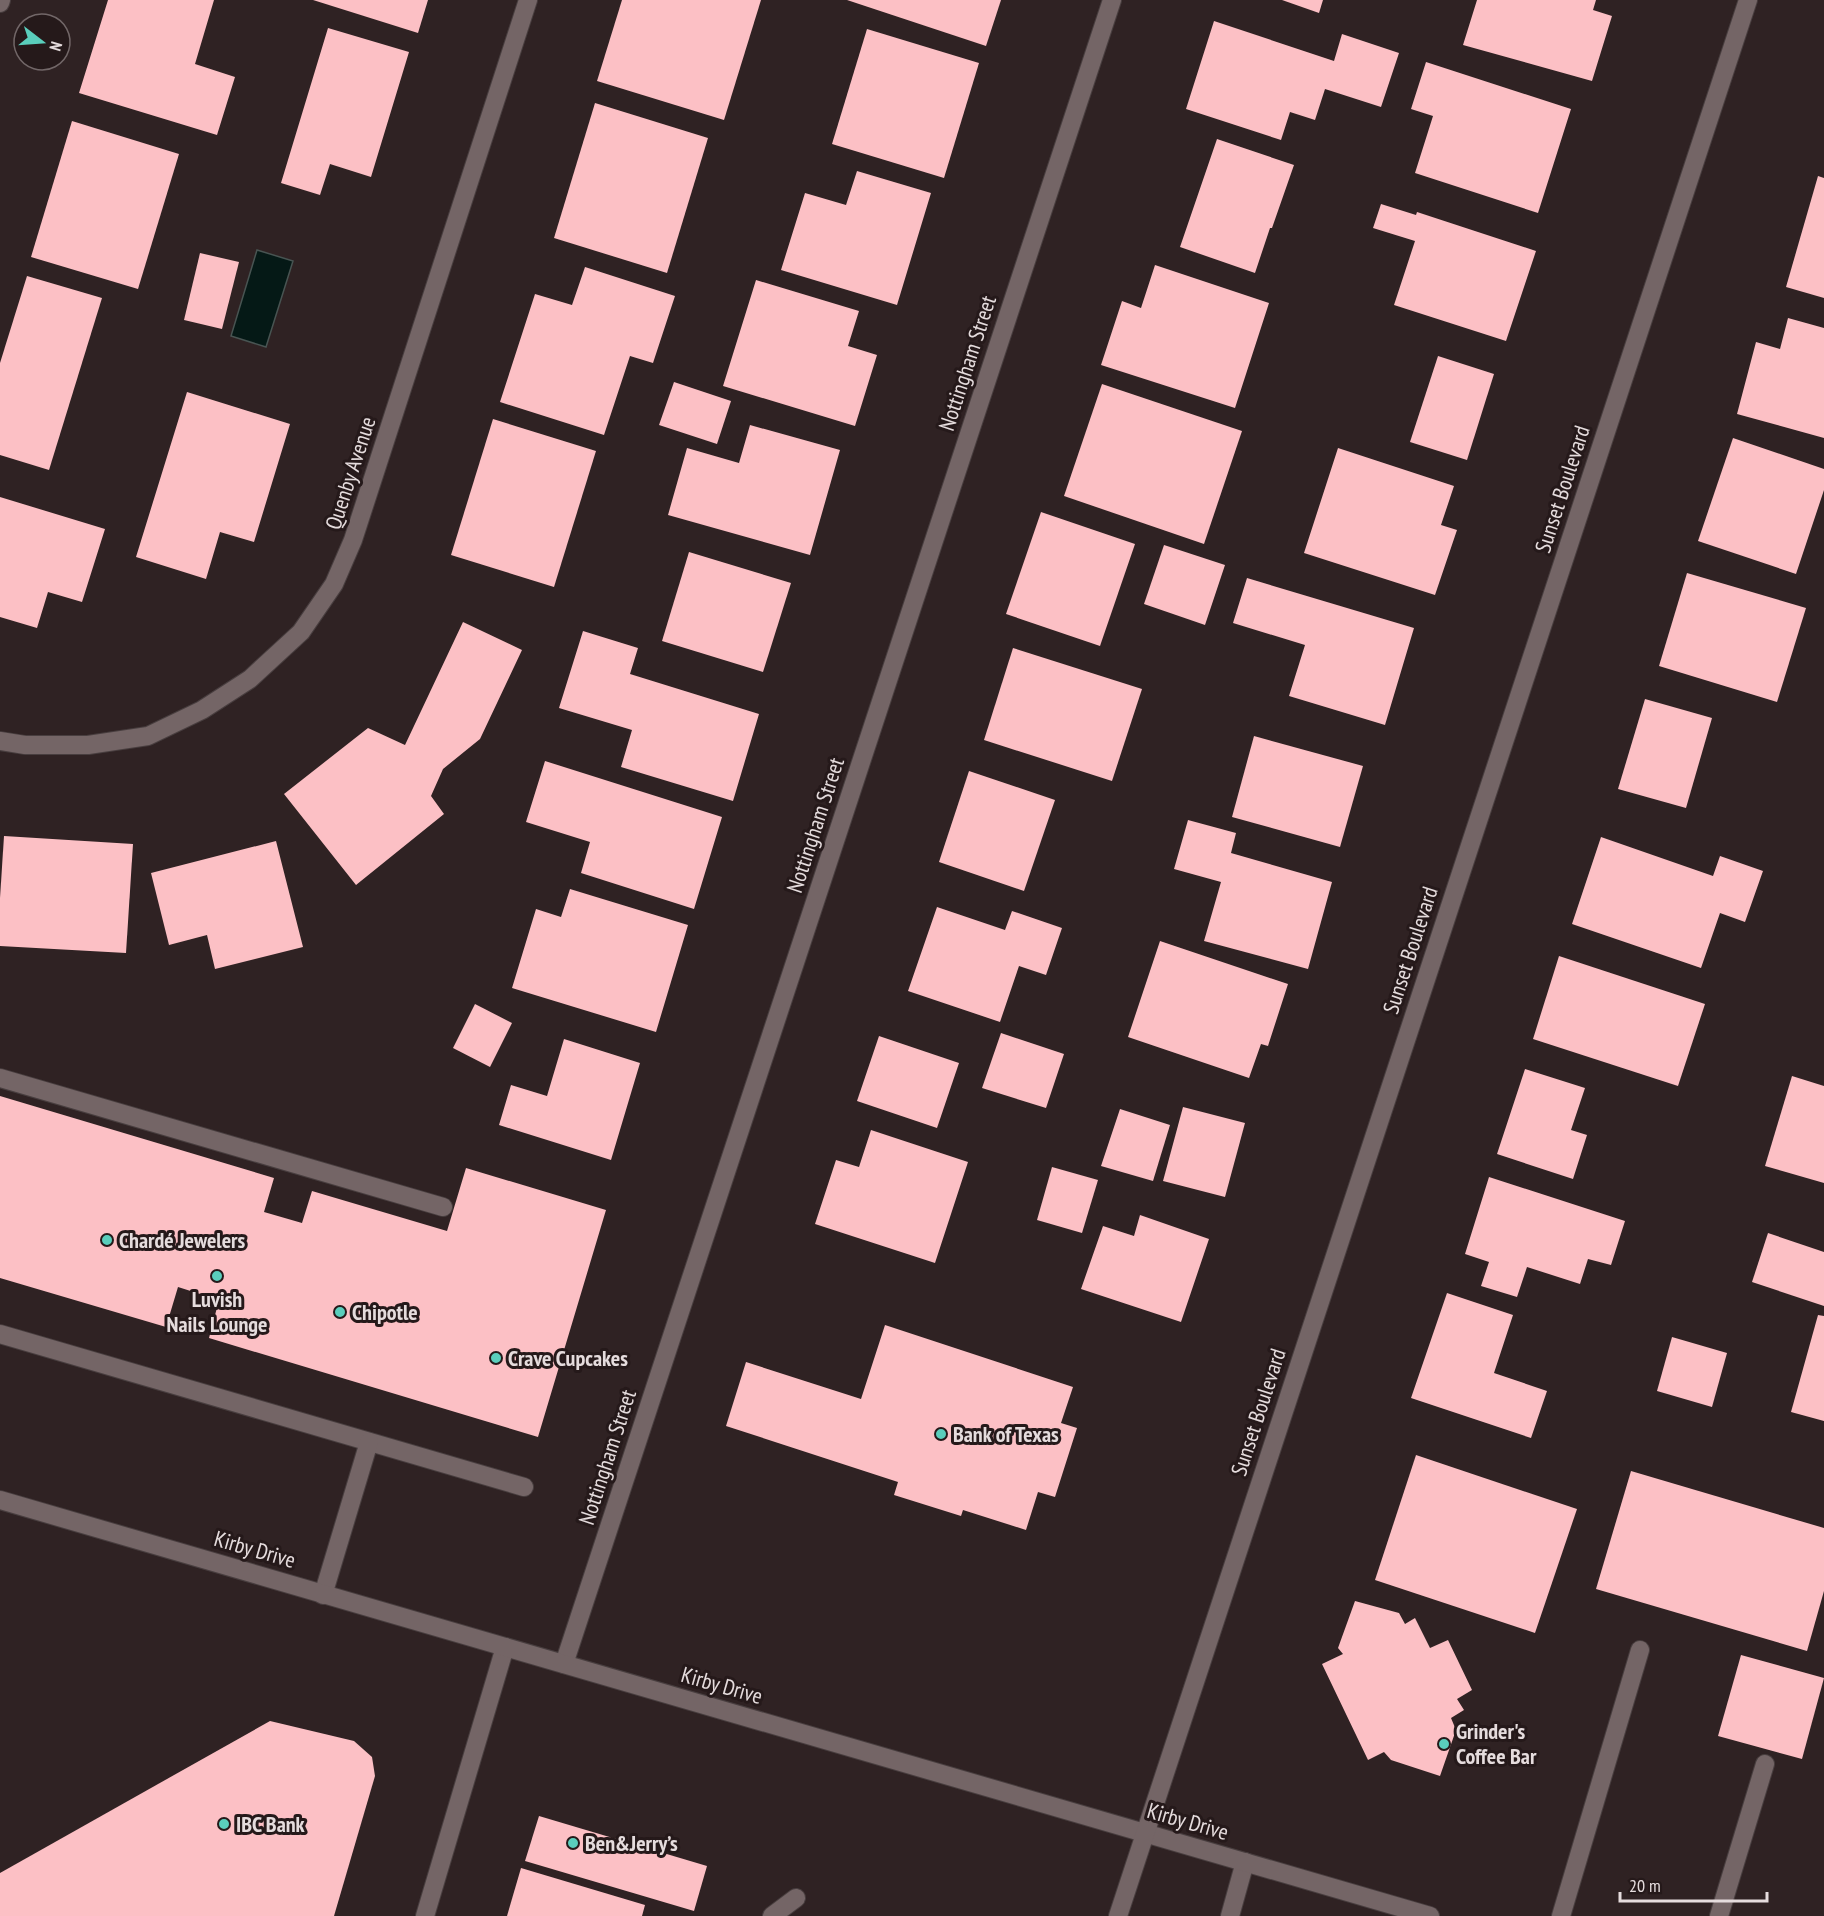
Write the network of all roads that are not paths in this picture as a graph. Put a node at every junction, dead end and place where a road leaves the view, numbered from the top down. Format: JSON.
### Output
{"nodes":[{"id":1,"x":528,"y":0,"type":"edge"},
{"id":2,"x":1112,"y":0,"type":"edge"},
{"id":3,"x":1748,"y":0,"type":"edge"},
{"id":4,"x":0,"y":741,"type":"edge"},
{"id":5,"x":0,"y":1078,"type":"edge"},
{"id":6,"x":443,"y":1207,"type":"dead end"},
{"id":7,"x":0,"y":1334,"type":"edge"},
{"id":8,"x":369,"y":1442,"type":"junction"},
{"id":9,"x":524,"y":1486,"type":"dead end"},
{"id":10,"x":0,"y":1500,"type":"edge"},
{"id":11,"x":323,"y":1594,"type":"junction"},
{"id":12,"x":505,"y":1647,"type":"junction"},
{"id":13,"x":1640,"y":1650,"type":"dead end"},
{"id":14,"x":564,"y":1664,"type":"junction"},
{"id":15,"x":1765,"y":1764,"type":"dead end"},
{"id":16,"x":1145,"y":1833,"type":"junction"},
{"id":17,"x":1245,"y":1862,"type":"junction"},
{"id":18,"x":796,"y":1898,"type":"dead end"},
{"id":19,"x":1401,"y":1912,"type":"edge"},
{"id":20,"x":425,"y":1916,"type":"edge"},
{"id":21,"x":772,"y":1916,"type":"edge"},
{"id":22,"x":1118,"y":1916,"type":"edge"},
{"id":23,"x":1230,"y":1916,"type":"edge"},
{"id":24,"x":1430,"y":1916,"type":"edge"},
{"id":25,"x":1561,"y":1916,"type":"edge"},
{"id":26,"x":1719,"y":1916,"type":"edge"}],
"edges":[{"from":1,"to":4,"type":"street","name":"Quenby Avenue"},
{"from":2,"to":14,"type":"street","name":"Nottingham Street"},
{"from":3,"to":16,"type":"street","name":"Sunset Boulevard"},
{"from":5,"to":6,"type":"street"},
{"from":7,"to":8,"type":"street"},
{"from":8,"to":9,"type":"street"},
{"from":8,"to":11,"type":"street"},
{"from":10,"to":11,"type":"street","name":"Kirby Drive"},
{"from":11,"to":12,"type":"street","name":"Kirby Drive"},
{"from":12,"to":14,"type":"street","name":"Kirby Drive"},
{"from":12,"to":20,"type":"street"},
{"from":13,"to":25,"type":"street"},
{"from":14,"to":16,"type":"street","name":"Kirby Drive"},
{"from":15,"to":26,"type":"street"},
{"from":16,"to":17,"type":"street","name":"Kirby Drive"},
{"from":16,"to":22,"type":"street","name":"Sunset Boulevard"},
{"from":17,"to":19,"type":"street","name":"Kirby Drive"},
{"from":17,"to":23,"type":"street"},
{"from":18,"to":21,"type":"street"},
{"from":19,"to":24,"type":"street","name":"Kirby Drive"}]}
